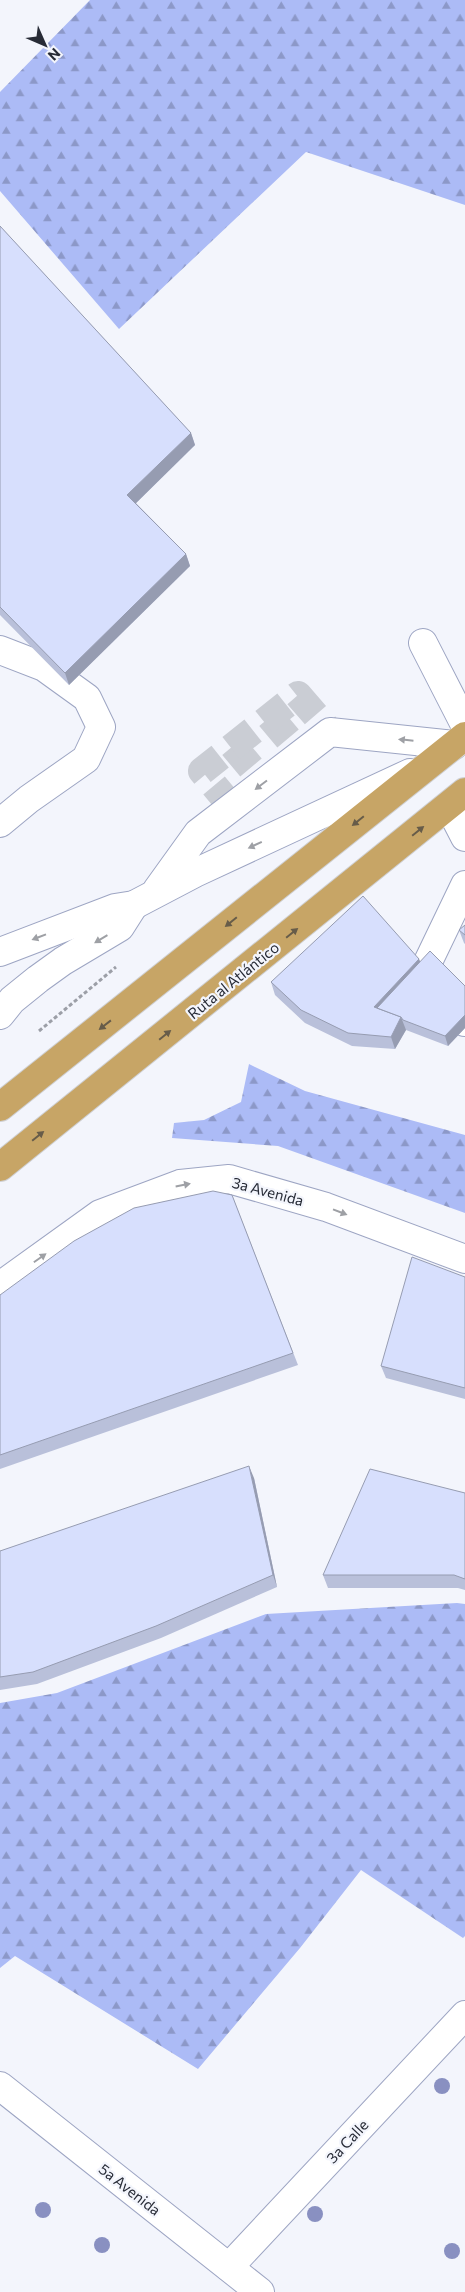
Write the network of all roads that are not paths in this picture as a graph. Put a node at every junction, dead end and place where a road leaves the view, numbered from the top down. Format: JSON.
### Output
{"nodes":[{"id":1,"x":423,"y":644,"type":"dead end"},
{"id":2,"x":0,"y":650,"type":"edge"},
{"id":3,"x":461,"y":735,"type":"edge"},
{"id":4,"x":426,"y":766,"type":"junction"},
{"id":5,"x":457,"y":799,"type":"edge"},
{"id":6,"x":0,"y":823,"type":"edge"},
{"id":7,"x":465,"y":837,"type":"edge"},
{"id":8,"x":465,"y":885,"type":"edge"},
{"id":9,"x":144,"y":899,"type":"junction"},
{"id":10,"x":0,"y":952,"type":"edge"},
{"id":11,"x":0,"y":968,"type":"edge"},
{"id":12,"x":38,"y":979,"type":"junction"},
{"id":13,"x":430,"y":981,"type":"junction"},
{"id":14,"x":405,"y":996,"type":"edge"},
{"id":15,"x":0,"y":1015,"type":"edge"},
{"id":16,"x":465,"y":1022,"type":"edge"},
{"id":17,"x":0,"y":1107,"type":"edge"},
{"id":18,"x":0,"y":1167,"type":"edge"},
{"id":19,"x":465,"y":1259,"type":"edge"},
{"id":20,"x":0,"y":1286,"type":"edge"},
{"id":21,"x":465,"y":2015,"type":"edge"},
{"id":22,"x":0,"y":2086,"type":"edge"},
{"id":23,"x":229,"y":2267,"type":"junction"},
{"id":24,"x":260,"y":2292,"type":"edge"}],
"edges":[{"from":1,"to":3,"type":"street"},
{"from":2,"to":6,"type":"street"},
{"from":3,"to":4,"type":"highway"},
{"from":3,"to":9,"type":"street","one_way":true},
{"from":4,"to":9,"type":"street","one_way":true},
{"from":4,"to":17,"type":"highway","one_way":true},
{"from":5,"to":7,"type":"street"},
{"from":18,"to":5,"type":"highway","name":"Ruta al Atlántico","one_way":true},
{"from":8,"to":13,"type":"street"},
{"from":9,"to":10,"type":"street","one_way":true},
{"from":9,"to":12,"type":"street","one_way":true},
{"from":11,"to":12,"type":"street"},
{"from":12,"to":15,"type":"street"},
{"from":13,"to":14,"type":"street"},
{"from":13,"to":16,"type":"street"},
{"from":20,"to":19,"type":"street","name":"3a Avenida","one_way":true},
{"from":21,"to":23,"type":"street","name":"3a Calle"},
{"from":22,"to":23,"type":"street","name":"5a Avenida"},
{"from":23,"to":24,"type":"street","name":"5a Avenida"}]}
